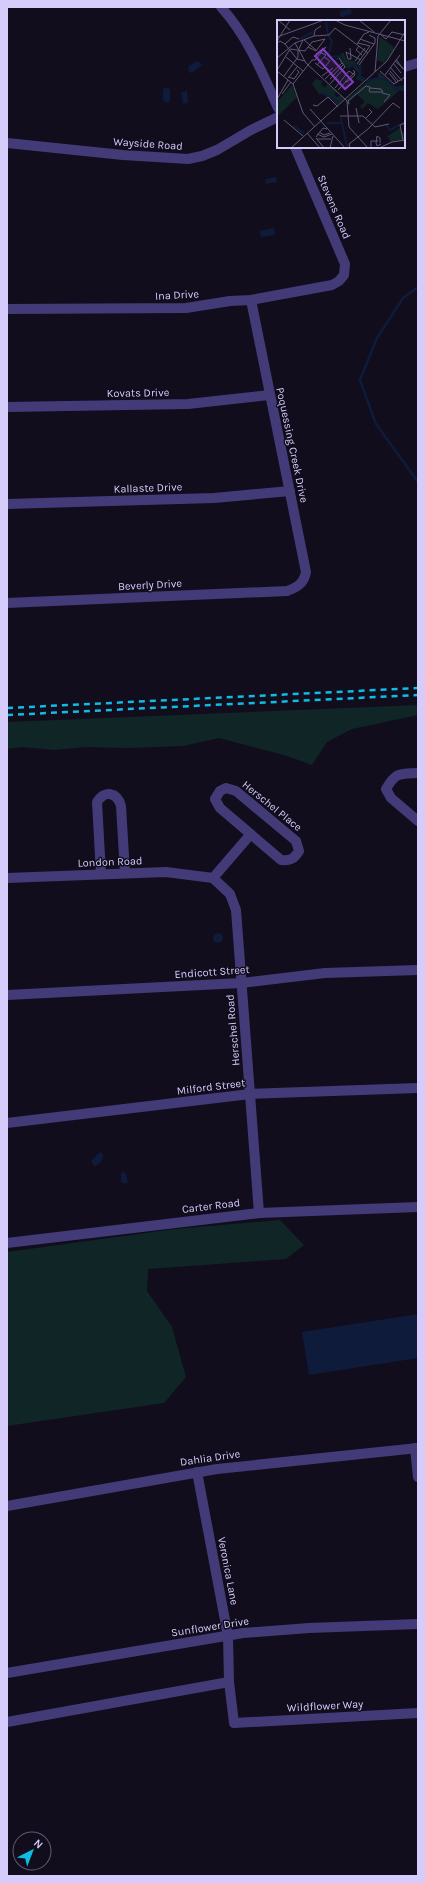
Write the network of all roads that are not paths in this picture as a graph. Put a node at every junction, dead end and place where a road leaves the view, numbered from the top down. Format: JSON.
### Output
{"nodes":[{"id":1,"x":221,"y":7,"type":"edge"},
{"id":2,"x":418,"y":63,"type":"edge"},
{"id":3,"x":405,"y":67,"type":"edge"},
{"id":4,"x":277,"y":106,"type":"edge"},
{"id":5,"x":277,"y":118,"type":"edge"},
{"id":6,"x":7,"y":143,"type":"edge"},
{"id":7,"x":295,"y":148,"type":"edge"},
{"id":8,"x":343,"y":276,"type":"joint"},
{"id":9,"x":251,"y":300,"type":"junction"},
{"id":10,"x":7,"y":309,"type":"edge"},
{"id":11,"x":269,"y":395,"type":"junction"},
{"id":12,"x":7,"y":407,"type":"edge"},
{"id":13,"x":290,"y":491,"type":"junction"},
{"id":14,"x":7,"y":504,"type":"edge"},
{"id":15,"x":293,"y":589,"type":"joint"},
{"id":16,"x":7,"y":603,"type":"edge"},
{"id":17,"x":418,"y":773,"type":"edge"},
{"id":18,"x":418,"y":821,"type":"edge"},
{"id":19,"x":250,"y":835,"type":"junction"},
{"id":20,"x":125,"y":873,"type":"junction"},
{"id":21,"x":100,"y":874,"type":"junction"},
{"id":22,"x":7,"y":878,"type":"edge"},
{"id":23,"x":213,"y":878,"type":"junction"},
{"id":24,"x":418,"y":970,"type":"edge"},
{"id":25,"x":241,"y":982,"type":"junction"},
{"id":26,"x":7,"y":994,"type":"edge"},
{"id":27,"x":418,"y":1088,"type":"edge"},
{"id":28,"x":250,"y":1094,"type":"junction"},
{"id":29,"x":7,"y":1123,"type":"edge"},
{"id":30,"x":418,"y":1207,"type":"edge"},
{"id":31,"x":259,"y":1212,"type":"junction"},
{"id":32,"x":7,"y":1243,"type":"edge"},
{"id":33,"x":416,"y":1448,"type":"edge"},
{"id":34,"x":197,"y":1472,"type":"junction"},
{"id":35,"x":418,"y":1477,"type":"edge"},
{"id":36,"x":7,"y":1506,"type":"edge"},
{"id":37,"x":418,"y":1624,"type":"edge"},
{"id":38,"x":228,"y":1636,"type":"junction"},
{"id":39,"x":7,"y":1673,"type":"edge"},
{"id":40,"x":229,"y":1682,"type":"junction"},
{"id":41,"x":418,"y":1713,"type":"edge"},
{"id":42,"x":7,"y":1722,"type":"edge"},
{"id":43,"x":234,"y":1723,"type":"joint"}],
"edges":[{"from":1,"to":4,"type":"street"},
{"from":2,"to":3,"type":"street"},
{"from":5,"to":6,"type":"street","name":"Wayside Road"},
{"from":7,"to":8,"type":"street","name":"Stevens Road"},
{"from":8,"to":9,"type":"street","name":"Ina Drive"},
{"from":9,"to":10,"type":"street","name":"Ina Drive"},
{"from":9,"to":11,"type":"street","name":"Poquessing Creek Drive"},
{"from":11,"to":12,"type":"street","name":"Kovats Drive"},
{"from":11,"to":13,"type":"street","name":"Poquessing Creek Drive"},
{"from":13,"to":14,"type":"street","name":"Kallaste Drive"},
{"from":13,"to":15,"type":"street","name":"Poquessing Creek Drive"},
{"from":15,"to":16,"type":"street","name":"Beverly Drive"},
{"from":17,"to":18,"type":"street"},
{"from":19,"to":19,"type":"street","name":"Herschel Place"},
{"from":19,"to":23,"type":"street"},
{"from":20,"to":21,"type":"street","name":"London Road"},
{"from":20,"to":21,"type":"street"},
{"from":20,"to":23,"type":"street","name":"London Road"},
{"from":21,"to":22,"type":"street","name":"London Road"},
{"from":23,"to":25,"type":"street","name":"Herschel Road"},
{"from":24,"to":25,"type":"street","name":"Endicott Street"},
{"from":25,"to":26,"type":"street","name":"Endicott Street"},
{"from":25,"to":28,"type":"street","name":"Herschel Road"},
{"from":27,"to":28,"type":"street","name":"Milford Street"},
{"from":28,"to":29,"type":"street","name":"Milford Street"},
{"from":28,"to":31,"type":"street","name":"Herschel Road"},
{"from":30,"to":31,"type":"street","name":"Carter Road"},
{"from":31,"to":32,"type":"street","name":"Carter Road"},
{"from":33,"to":34,"type":"street","name":"Dahlia Drive"},
{"from":33,"to":35,"type":"street"},
{"from":34,"to":36,"type":"street","name":"Dahlia Drive"},
{"from":34,"to":38,"type":"street","name":"Veronica Lane"},
{"from":37,"to":38,"type":"street","name":"Sunflower Drive"},
{"from":38,"to":39,"type":"street","name":"Sunflower Drive"},
{"from":38,"to":40,"type":"street","name":"Veronica Lane"},
{"from":40,"to":42,"type":"street"},
{"from":40,"to":43,"type":"street","name":"Veronica Lane"},
{"from":41,"to":43,"type":"street","name":"Wildflower Way"}]}
